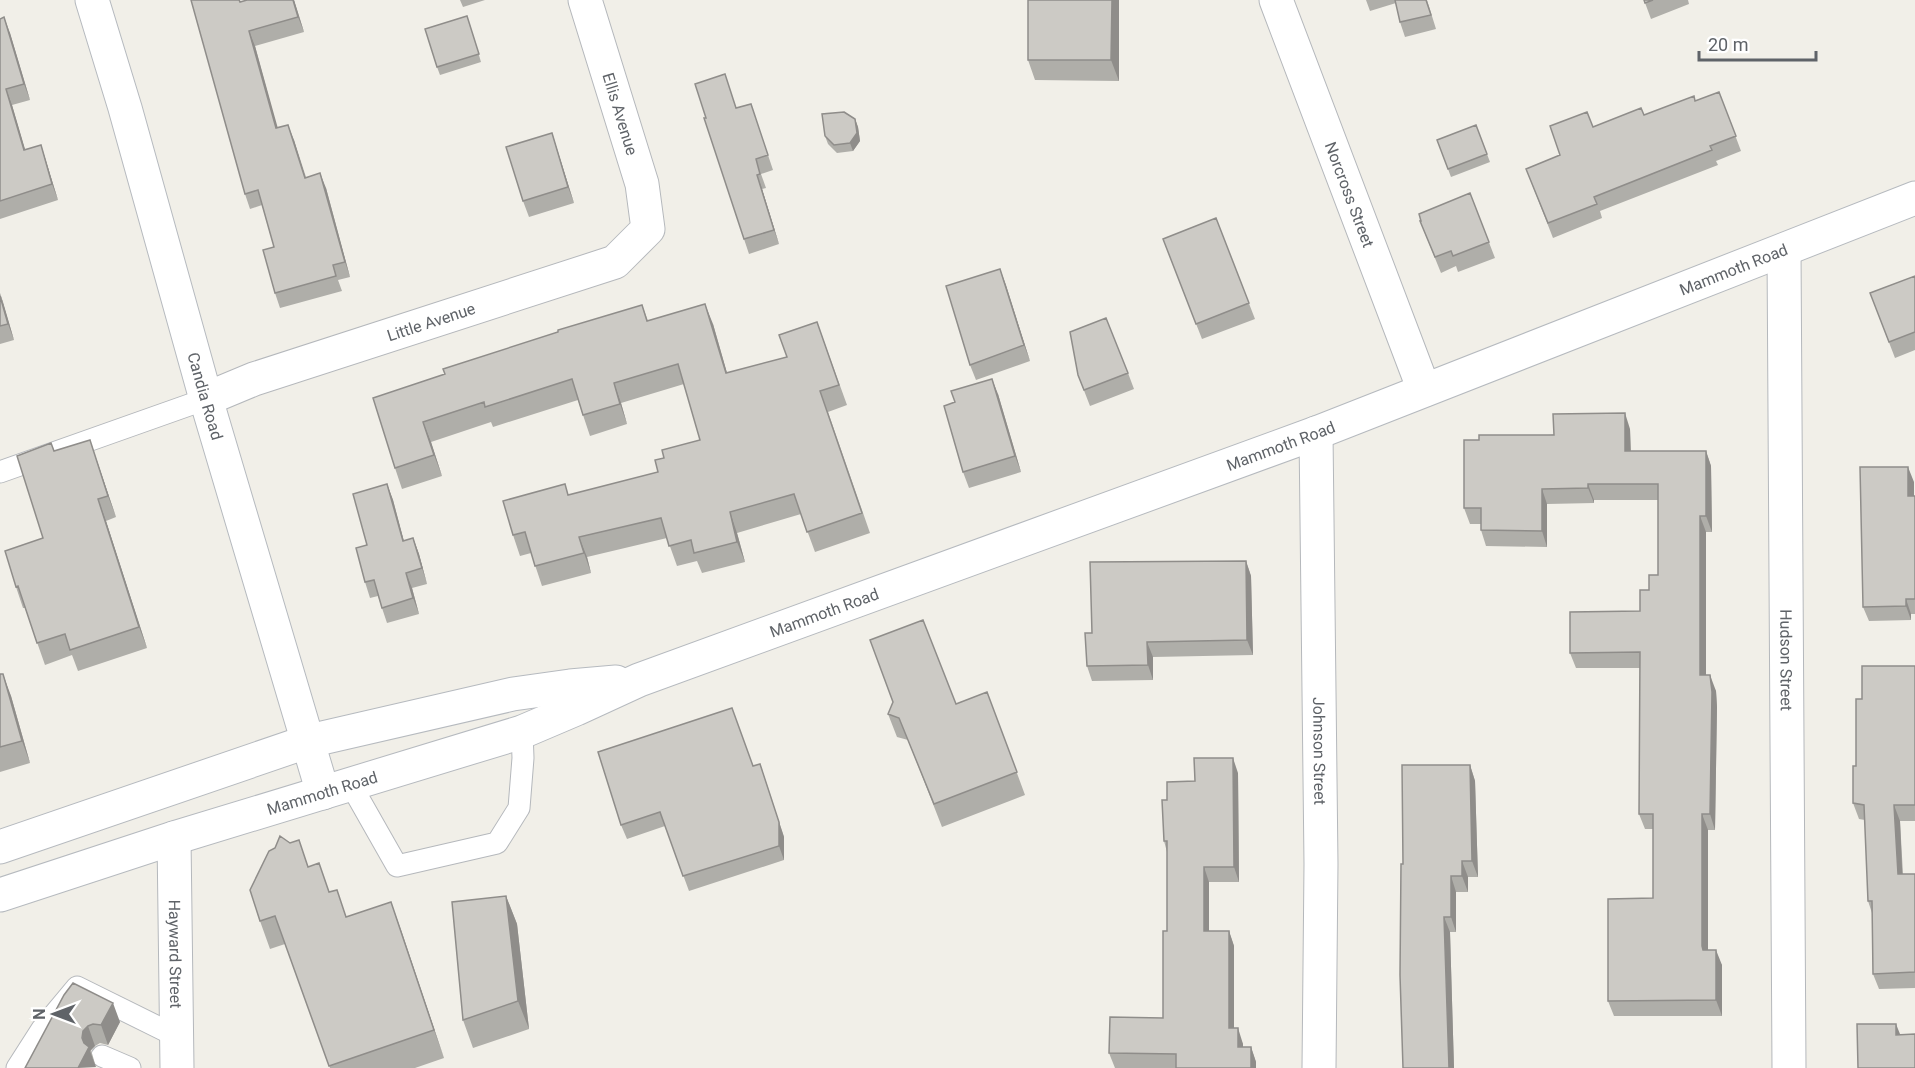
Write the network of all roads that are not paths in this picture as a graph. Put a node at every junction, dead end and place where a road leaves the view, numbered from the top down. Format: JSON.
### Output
{"nodes":[{"id":1,"x":92,"y":0,"type":"edge"},
{"id":2,"x":585,"y":0,"type":"edge"},
{"id":3,"x":1276,"y":0,"type":"edge"},
{"id":4,"x":1915,"y":198,"type":"edge"},
{"id":5,"x":648,"y":230,"type":"joint"},
{"id":6,"x":1784,"y":250,"type":"junction"},
{"id":7,"x":1424,"y":390,"type":"junction"},
{"id":8,"x":206,"y":399,"type":"junction"},
{"id":9,"x":1316,"y":433,"type":"junction"},
{"id":10,"x":0,"y":472,"type":"edge"},
{"id":11,"x":639,"y":680,"type":"junction"},
{"id":12,"x":522,"y":732,"type":"junction"},
{"id":13,"x":309,"y":741,"type":"junction"},
{"id":14,"x":337,"y":789,"type":"junction"},
{"id":15,"x":174,"y":838,"type":"junction"},
{"id":16,"x":0,"y":847,"type":"edge"},
{"id":17,"x":0,"y":895,"type":"edge"},
{"id":18,"x":176,"y":1052,"type":"edge"},
{"id":19,"x":102,"y":1056,"type":"dead end"},
{"id":20,"x":17,"y":1068,"type":"edge"},
{"id":21,"x":130,"y":1068,"type":"edge"},
{"id":22,"x":1319,"y":1068,"type":"edge"},
{"id":23,"x":1789,"y":1068,"type":"edge"}],
"edges":[{"from":1,"to":8,"type":"main road","name":"Candia Road"},
{"from":2,"to":5,"type":"main road","name":"Ellis Avenue"},
{"from":3,"to":7,"type":"main road","name":"Norcross Street"},
{"from":4,"to":6,"type":"main road","name":"Mammoth Road"},
{"from":5,"to":8,"type":"main road","name":"Little Avenue"},
{"from":6,"to":7,"type":"main road","name":"Mammoth Road"},
{"from":6,"to":23,"type":"main road","name":"Hudson Street"},
{"from":7,"to":9,"type":"main road","name":"Mammoth Road"},
{"from":8,"to":10,"type":"lane"},
{"from":8,"to":13,"type":"main road","name":"Candia Road"},
{"from":9,"to":11,"type":"main road","name":"Mammoth Road"},
{"from":9,"to":22,"type":"main road","name":"Johnson Street"},
{"from":11,"to":12,"type":"main road","name":"Mammoth Road"},
{"from":11,"to":13,"type":"main road","name":"Mammoth Road"},
{"from":12,"to":14,"type":"main road","name":"Mammoth Road"},
{"from":12,"to":14,"type":"lane"},
{"from":13,"to":14,"type":"main road","name":"Candia Road"},
{"from":13,"to":16,"type":"main road","name":"Mammoth Road"},
{"from":14,"to":15,"type":"main road","name":"Mammoth Road"},
{"from":15,"to":17,"type":"main road","name":"Mammoth Road"},
{"from":15,"to":18,"type":"main road","name":"Hayward Street"},
{"from":18,"to":20,"type":"lane"},
{"from":19,"to":21,"type":"lane"}]}
